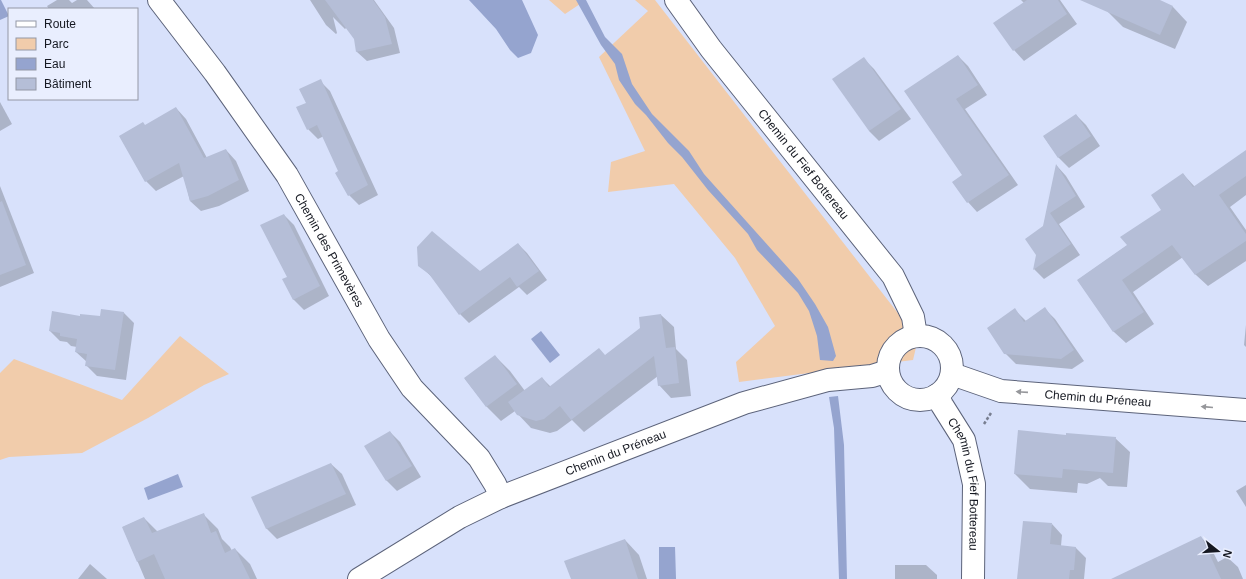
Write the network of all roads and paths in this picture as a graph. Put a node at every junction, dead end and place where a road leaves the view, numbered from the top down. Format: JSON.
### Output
{"nodes":[{"id":1,"x":159,"y":0,"type":"edge"},
{"id":2,"x":676,"y":0,"type":"edge"},
{"id":3,"x":916,"y":336,"type":"junction"},
{"id":4,"x":888,"y":371,"type":"junction"},
{"id":5,"x":952,"y":374,"type":"junction"},
{"id":6,"x":1001,"y":391,"type":"junction"},
{"id":7,"x":937,"y":395,"type":"junction"},
{"id":8,"x":1246,"y":410,"type":"edge"},
{"id":9,"x":964,"y":440,"type":"junction"},
{"id":10,"x":501,"y":498,"type":"junction"},
{"id":11,"x":359,"y":579,"type":"edge"},
{"id":12,"x":972,"y":579,"type":"edge"}],
"edges":[{"from":1,"to":10,"type":"street","name":"Chemin des Primevères"},
{"from":2,"to":3,"type":"street","name":"Chemin du Fief Bottereau"},
{"from":3,"to":4,"type":"street"},
{"from":3,"to":5,"type":"street"},
{"from":4,"to":7,"type":"street"},
{"from":4,"to":10,"type":"street","name":"Chemin du Préneau"},
{"from":5,"to":6,"type":"street","name":"Chemin du Préneau"},
{"from":5,"to":7,"type":"street"},
{"from":8,"to":6,"type":"street","name":"Chemin du Préneau","one_way":true},
{"from":6,"to":9,"type":"path"},
{"from":7,"to":9,"type":"street","name":"Chemin du Fief Bottereau"},
{"from":9,"to":12,"type":"street","name":"Chemin du Fief Bottereau"},
{"from":10,"to":11,"type":"street","name":"Chemin du Préneau"}]}
